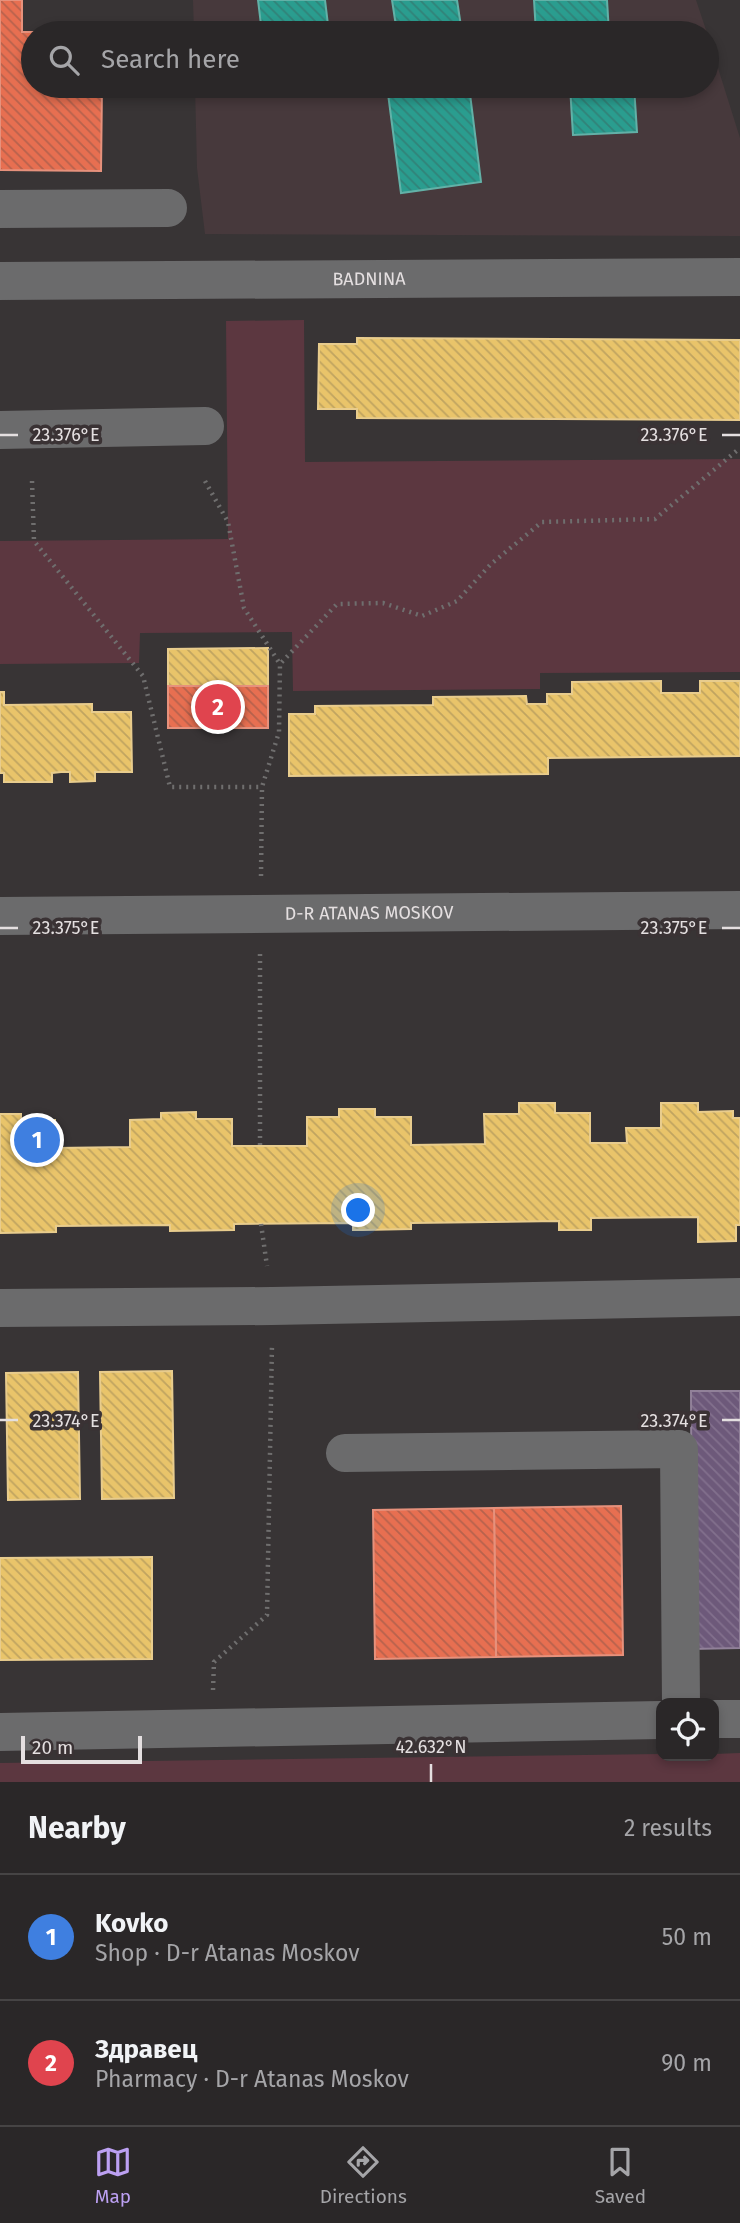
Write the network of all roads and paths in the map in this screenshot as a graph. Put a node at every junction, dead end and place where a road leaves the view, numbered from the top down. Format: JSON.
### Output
{"nodes":[{"id":1,"x":168,"y":208,"type":"dead end"},
{"id":2,"x":0,"y":209,"type":"edge"},
{"id":3,"x":740,"y":277,"type":"edge"},
{"id":4,"x":0,"y":281,"type":"edge"},
{"id":5,"x":205,"y":426,"type":"dead end"},
{"id":6,"x":0,"y":430,"type":"edge"},
{"id":7,"x":740,"y":448,"type":"edge"},
{"id":8,"x":32,"y":481,"type":"dead end"},
{"id":9,"x":205,"y":481,"type":"dead end"},
{"id":10,"x":280,"y":664,"type":"junction"},
{"id":11,"x":262,"y":787,"type":"junction"},
{"id":12,"x":740,"y":910,"type":"edge"},
{"id":13,"x":260,"y":914,"type":"junction"},
{"id":14,"x":0,"y":916,"type":"edge"},
{"id":15,"x":260,"y":1146,"type":"dead end"},
{"id":16,"x":261,"y":1224,"type":"dead end"},
{"id":17,"x":740,"y":1297,"type":"edge"},
{"id":18,"x":272,"y":1306,"type":"junction"},
{"id":19,"x":0,"y":1308,"type":"edge"},
{"id":20,"x":345,"y":1452,"type":"dead end"},
{"id":21,"x":213,"y":1690,"type":"dead end"},
{"id":22,"x":681,"y":1698,"type":"edge"},
{"id":23,"x":740,"y":1718,"type":"edge"},
{"id":24,"x":719,"y":1719,"type":"edge"},
{"id":25,"x":656,"y":1720,"type":"edge"},
{"id":26,"x":0,"y":1732,"type":"edge"}],
"edges":[{"from":1,"to":2,"type":"street"},
{"from":3,"to":4,"type":"street","name":"BADNINA"},
{"from":5,"to":6,"type":"street"},
{"from":7,"to":10,"type":"path"},
{"from":8,"to":11,"type":"path"},
{"from":9,"to":10,"type":"path"},
{"from":10,"to":11,"type":"path"},
{"from":11,"to":13,"type":"path"},
{"from":12,"to":13,"type":"street","name":"D-R ATANAS MOSKOV"},
{"from":13,"to":14,"type":"street","name":"D-R ATANAS MOSKOV"},
{"from":13,"to":15,"type":"path"},
{"from":16,"to":18,"type":"path"},
{"from":17,"to":18,"type":"street"},
{"from":18,"to":19,"type":"street"},
{"from":18,"to":21,"type":"path"},
{"from":20,"to":22,"type":"street"},
{"from":23,"to":24,"type":"street"},
{"from":25,"to":26,"type":"street"}]}
